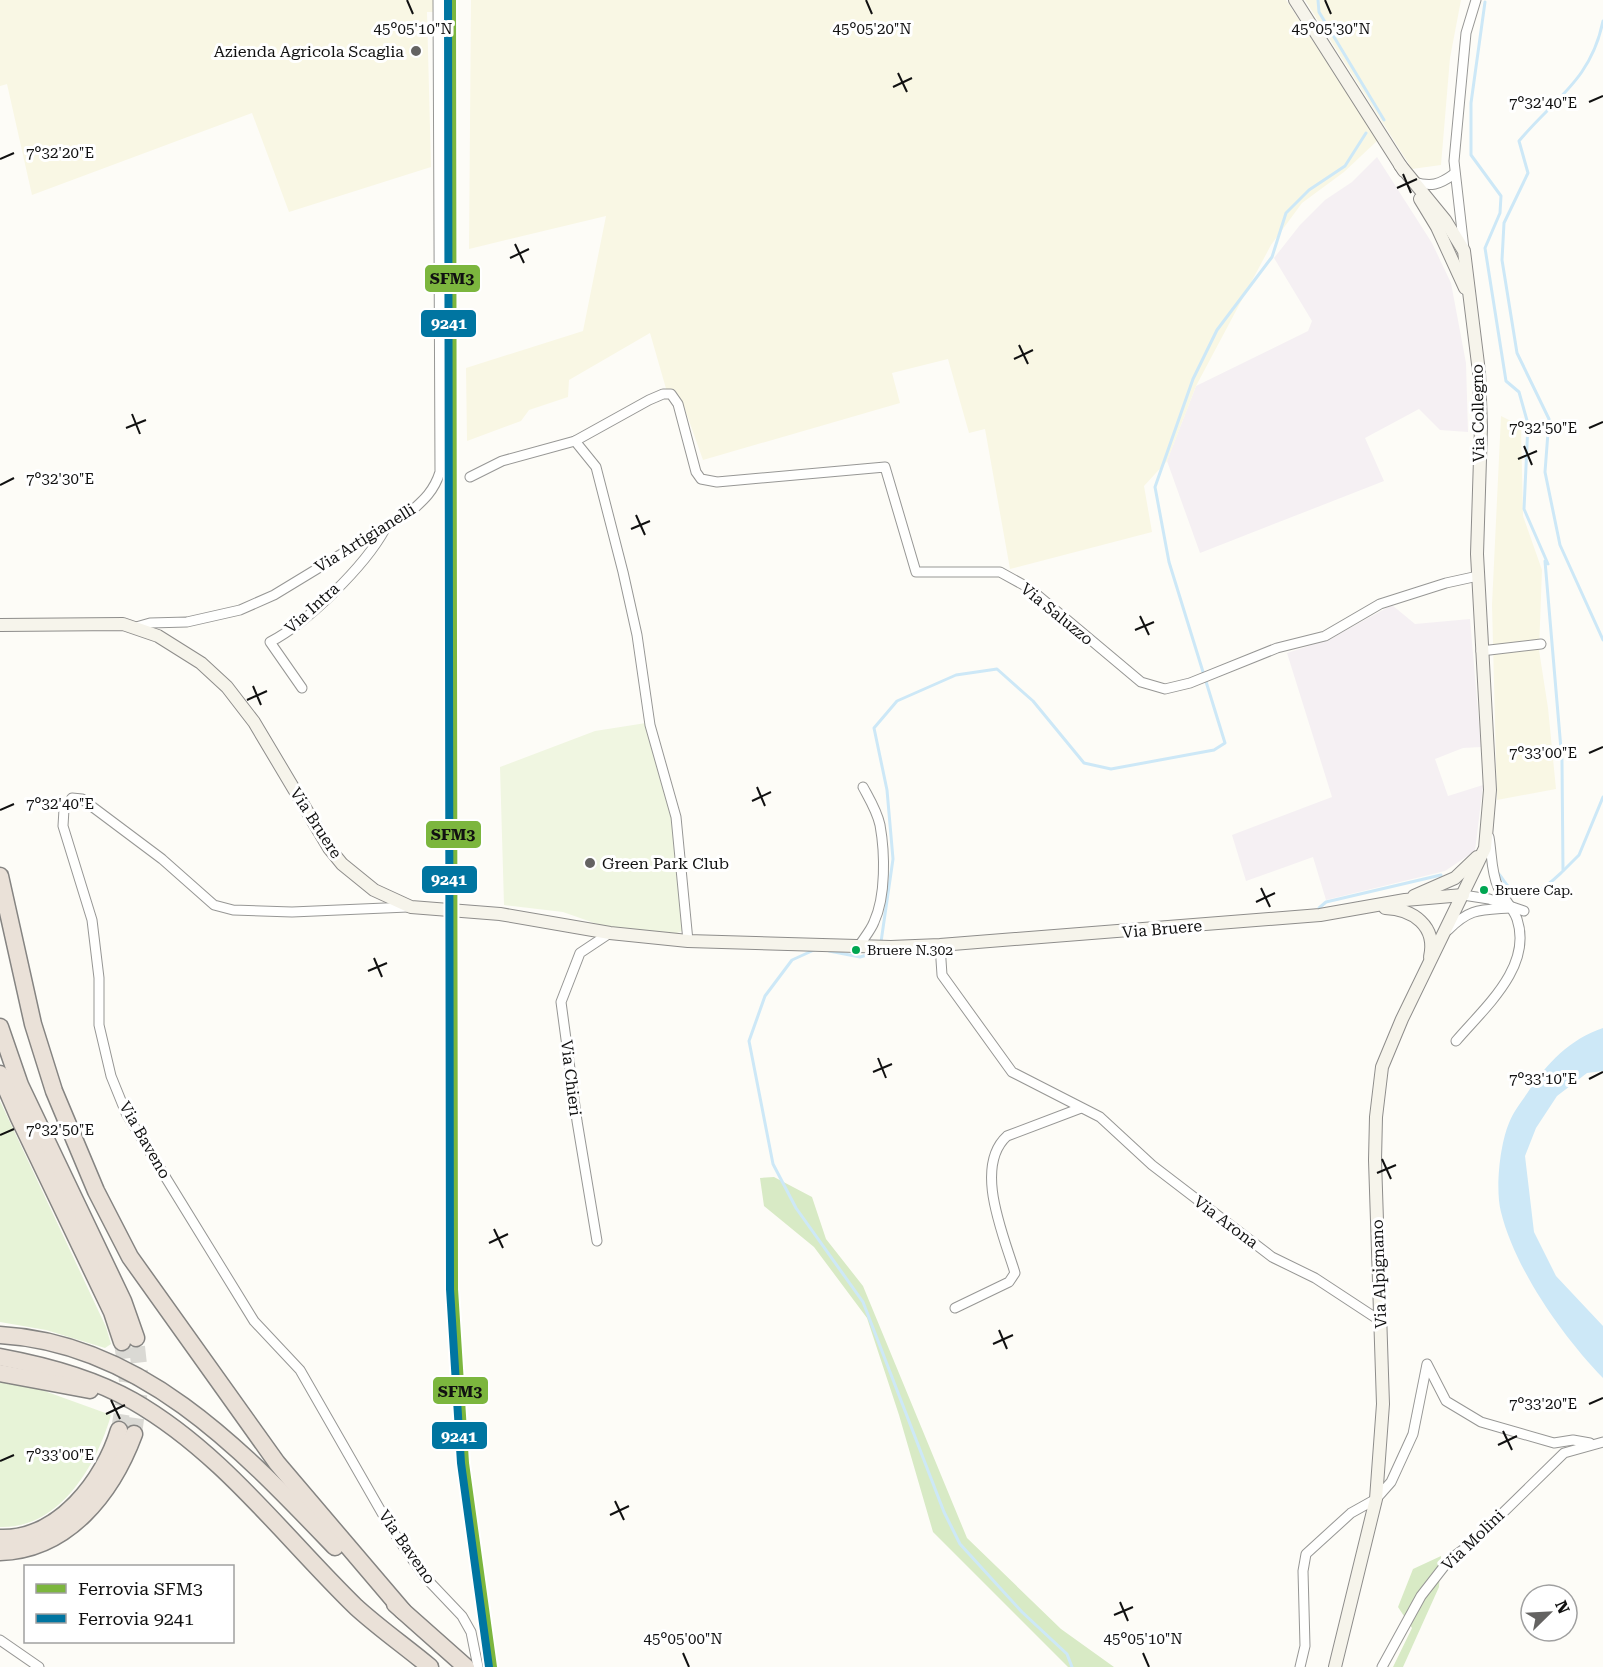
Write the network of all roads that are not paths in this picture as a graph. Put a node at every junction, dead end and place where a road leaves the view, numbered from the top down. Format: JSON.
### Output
{"nodes":[{"id":1,"x":438,"y":0,"type":"edge"},
{"id":2,"x":1295,"y":0,"type":"edge"},
{"id":3,"x":1476,"y":0,"type":"edge"},
{"id":4,"x":1400,"y":165,"type":"junction"},
{"id":5,"x":1454,"y":174,"type":"junction"},
{"id":6,"x":1414,"y":182,"type":"junction"},
{"id":7,"x":1437,"y":227,"type":"junction"},
{"id":8,"x":1464,"y":251,"type":"junction"},
{"id":9,"x":1469,"y":297,"type":"junction"},
{"id":10,"x":575,"y":441,"type":"junction"},
{"id":11,"x":470,"y":477,"type":"dead end"},
{"id":12,"x":386,"y":527,"type":"junction"},
{"id":13,"x":1478,"y":576,"type":"junction"},
{"id":14,"x":0,"y":625,"type":"edge"},
{"id":15,"x":136,"y":627,"type":"junction"},
{"id":16,"x":1540,"y":644,"type":"dead end"},
{"id":17,"x":1481,"y":651,"type":"junction"},
{"id":18,"x":302,"y":688,"type":"dead end"},
{"id":19,"x":863,"y":787,"type":"dead end"},
{"id":20,"x":1488,"y":829,"type":"junction"},
{"id":21,"x":1485,"y":848,"type":"junction"},
{"id":22,"x":0,"y":876,"type":"edge"},
{"id":23,"x":1463,"y":895,"type":"junction"},
{"id":24,"x":1405,"y":900,"type":"junction"},
{"id":25,"x":411,"y":907,"type":"junction"},
{"id":26,"x":1366,"y":907,"type":"junction"},
{"id":27,"x":1510,"y":908,"type":"junction"},
{"id":28,"x":1524,"y":911,"type":"dead end"},
{"id":29,"x":610,"y":933,"type":"junction"},
{"id":30,"x":1444,"y":934,"type":"junction"},
{"id":31,"x":688,"y":941,"type":"junction"},
{"id":32,"x":940,"y":945,"type":"junction"},
{"id":33,"x":859,"y":946,"type":"junction"},
{"id":34,"x":1428,"y":967,"type":"junction"},
{"id":35,"x":0,"y":1027,"type":"edge"},
{"id":36,"x":1456,"y":1041,"type":"dead end"},
{"id":37,"x":0,"y":1074,"type":"edge"},
{"id":38,"x":1081,"y":1108,"type":"junction"},
{"id":39,"x":597,"y":1240,"type":"dead end"},
{"id":40,"x":955,"y":1308,"type":"dead end"},
{"id":41,"x":1382,"y":1322,"type":"junction"},
{"id":42,"x":0,"y":1335,"type":"edge"},
{"id":43,"x":0,"y":1357,"type":"edge"},
{"id":44,"x":0,"y":1373,"type":"edge"},
{"id":45,"x":116,"y":1394,"type":"junction"},
{"id":46,"x":1599,"y":1443,"type":"edge"},
{"id":47,"x":1376,"y":1498,"type":"junction"},
{"id":48,"x":0,"y":1538,"type":"edge"},
{"id":49,"x":0,"y":1552,"type":"edge"},
{"id":50,"x":403,"y":1611,"type":"junction"},
{"id":51,"x":0,"y":1640,"type":"edge"},
{"id":52,"x":424,"y":1661,"type":"edge"},
{"id":53,"x":39,"y":1667,"type":"edge"},
{"id":54,"x":465,"y":1667,"type":"edge"},
{"id":55,"x":478,"y":1667,"type":"edge"},
{"id":56,"x":1300,"y":1667,"type":"edge"},
{"id":57,"x":1335,"y":1667,"type":"edge"},
{"id":58,"x":1382,"y":1667,"type":"edge"}],
"edges":[{"from":1,"to":12,"type":"street","name":"Via Artigianelli"},
{"from":2,"to":4,"type":"street"},
{"from":3,"to":5,"type":"street","name":"Via Collegno"},
{"from":4,"to":6,"type":"street"},
{"from":4,"to":7,"type":"street"},
{"from":5,"to":6,"type":"street"},
{"from":5,"to":8,"type":"street","name":"Via Collegno"},
{"from":6,"to":8,"type":"street"},
{"from":7,"to":8,"type":"street"},
{"from":7,"to":9,"type":"street"},
{"from":8,"to":9,"type":"street","name":"Via Collegno"},
{"from":9,"to":13,"type":"street","name":"Via Collegno"},
{"from":10,"to":11,"type":"street"},
{"from":10,"to":13,"type":"street","name":"Via Saluzzo"},
{"from":10,"to":31,"type":"street"},
{"from":12,"to":15,"type":"street","name":"Via Artigianelli"},
{"from":12,"to":18,"type":"street","name":"Via Intra"},
{"from":13,"to":17,"type":"street","name":"Via Collegno"},
{"from":14,"to":15,"type":"street","name":"Via Bruere"},
{"from":15,"to":25,"type":"street","name":"Via Bruere"},
{"from":16,"to":17,"type":"street"},
{"from":17,"to":20,"type":"street","name":"Via Collegno"},
{"from":19,"to":33,"type":"street"},
{"from":20,"to":21,"type":"street","name":"Via Collegno"},
{"from":20,"to":27,"type":"street","name":"Via Collegno"},
{"from":21,"to":23,"type":"street","name":"Via Collegno"},
{"from":21,"to":24,"type":"street"},
{"from":22,"to":50,"type":"highway"},
{"from":23,"to":24,"type":"street","name":"Via Bruere"},
{"from":23,"to":27,"type":"street"},
{"from":23,"to":30,"type":"street","name":"Via Alpignano"},
{"from":24,"to":26,"type":"street","name":"Via Bruere"},
{"from":25,"to":29,"type":"street","name":"Via Bruere"},
{"from":25,"to":55,"type":"street","name":"Via Baveno"},
{"from":26,"to":32,"type":"street","name":"Via Bruere"},
{"from":26,"to":34,"type":"street"},
{"from":27,"to":28,"type":"street"},
{"from":27,"to":30,"type":"street"},
{"from":27,"to":36,"type":"street","name":"Via Collegno"},
{"from":29,"to":31,"type":"street","name":"Via Bruere"},
{"from":29,"to":39,"type":"street","name":"Via Chieri"},
{"from":30,"to":34,"type":"street","name":"Via Alpignano"},
{"from":31,"to":33,"type":"street","name":"Via Bruere"},
{"from":32,"to":33,"type":"street","name":"Via Bruere"},
{"from":32,"to":38,"type":"street","name":"Via Arona"},
{"from":34,"to":41,"type":"street","name":"Via Alpignano"},
{"from":35,"to":37,"type":"highway"},
{"from":38,"to":40,"type":"street"},
{"from":38,"to":41,"type":"street","name":"Via Arona"},
{"from":41,"to":47,"type":"street","name":"Via Alpignano"},
{"from":42,"to":50,"type":"highway"},
{"from":43,"to":45,"type":"highway"},
{"from":44,"to":45,"type":"highway"},
{"from":45,"to":52,"type":"highway"},
{"from":46,"to":47,"type":"street","name":"Via Molini"},
{"from":46,"to":58,"type":"street","name":"Via Molini"},
{"from":47,"to":56,"type":"street"},
{"from":47,"to":57,"type":"street","name":"Via Alpignano"},
{"from":48,"to":49,"type":"highway"},
{"from":50,"to":54,"type":"highway"},
{"from":51,"to":53,"type":"street"}]}
